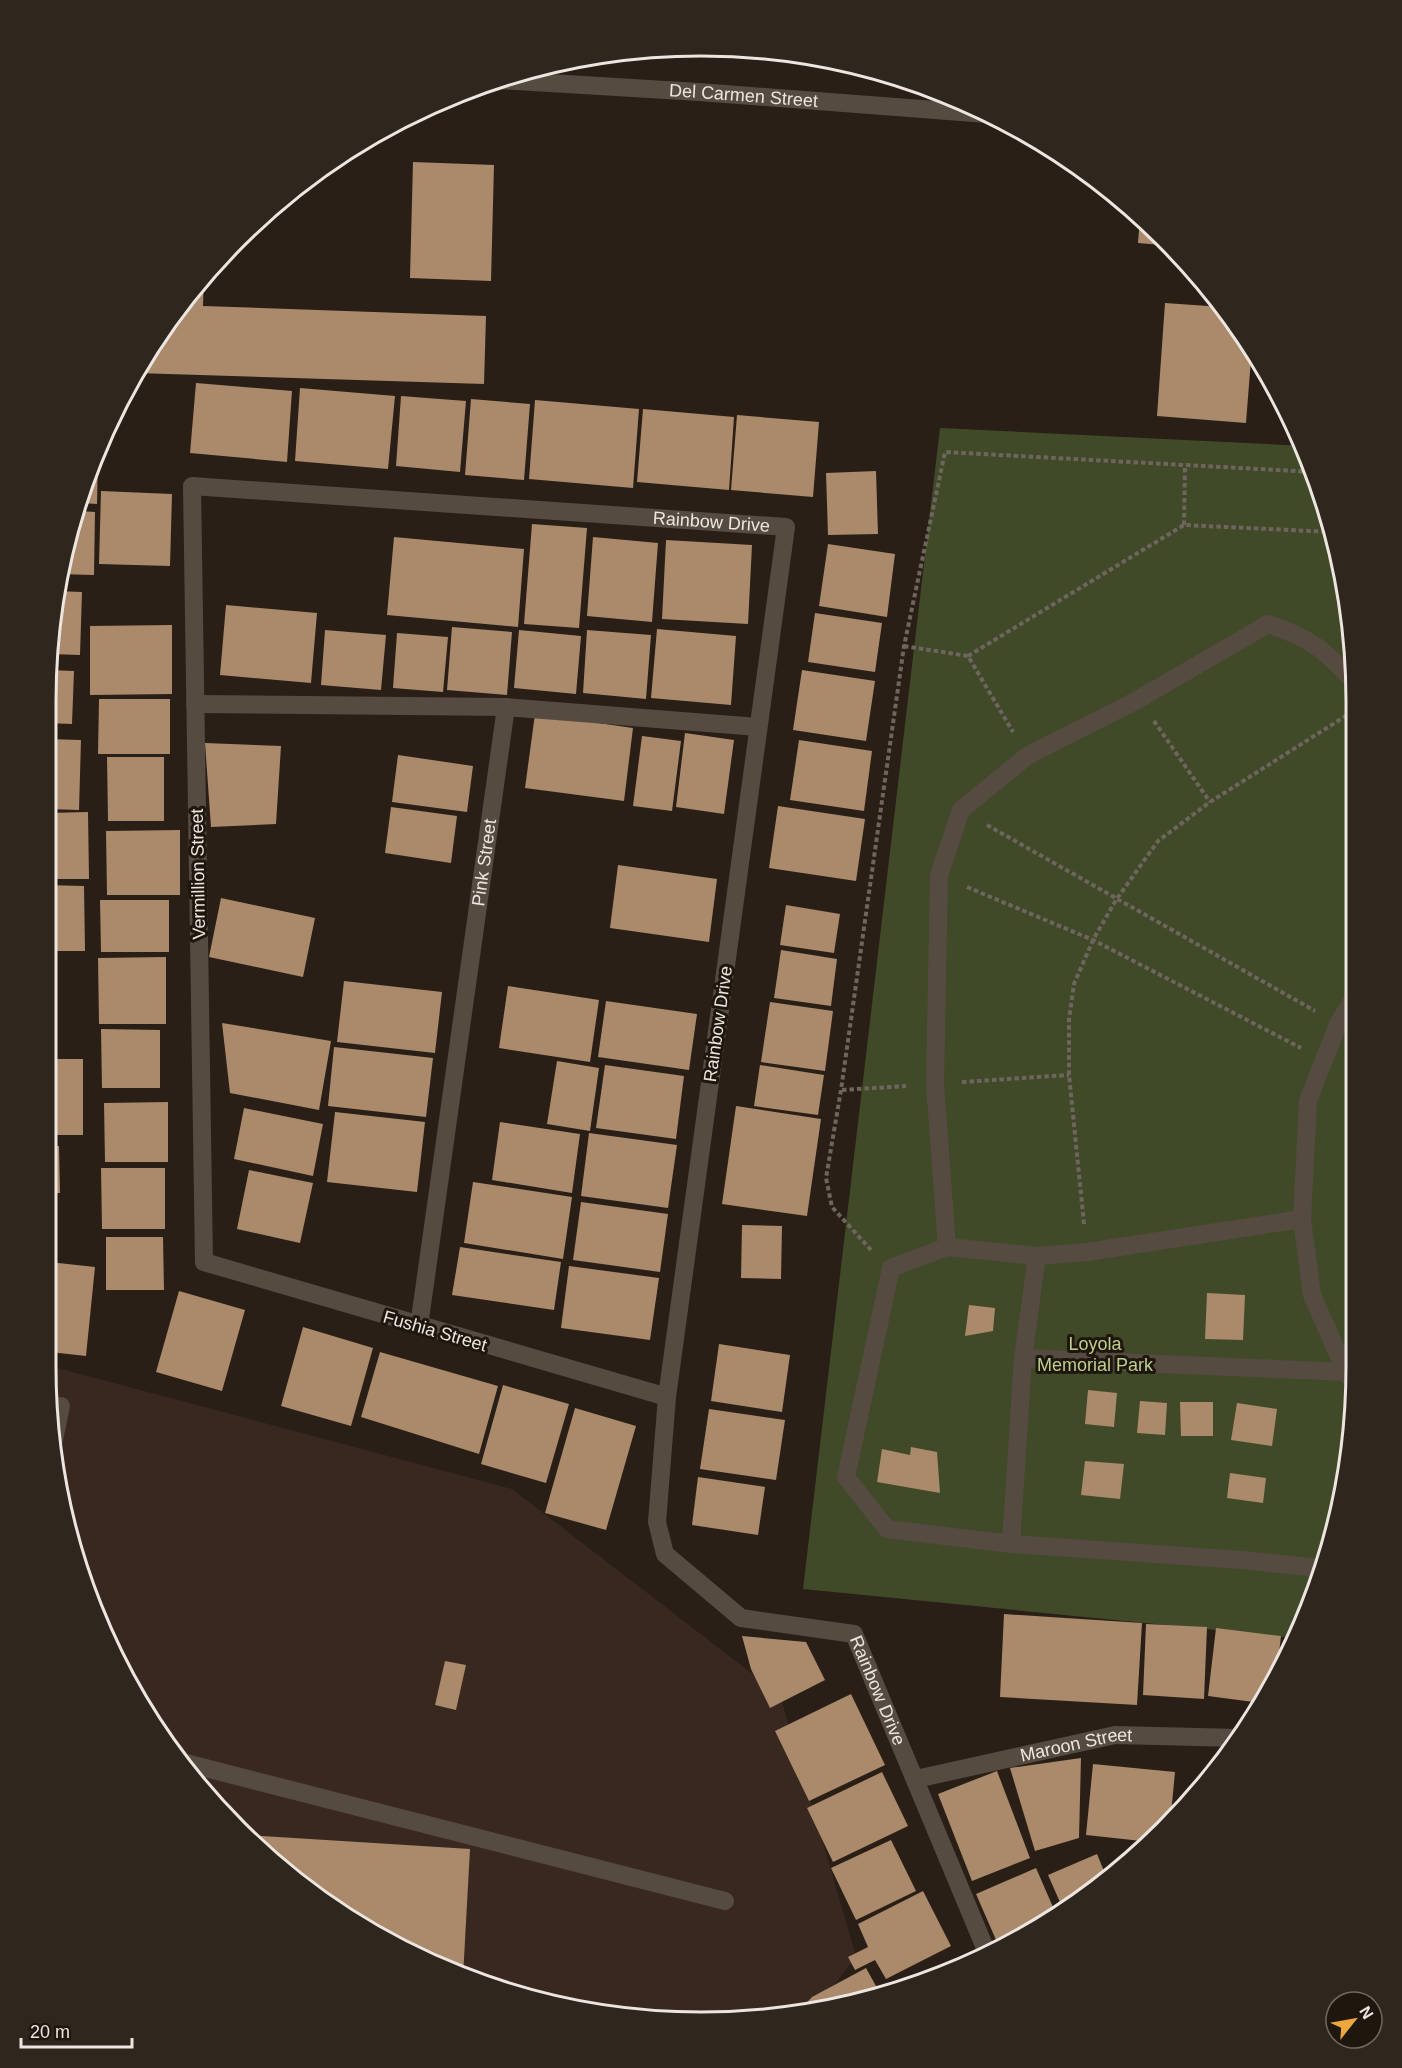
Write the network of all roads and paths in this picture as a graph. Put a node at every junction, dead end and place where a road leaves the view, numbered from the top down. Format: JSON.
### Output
{"nodes":[{"id":1,"x":521,"y":81,"type":"edge"},
{"id":2,"x":964,"y":112,"type":"edge"},
{"id":3,"x":1185,"y":465,"type":"junction"},
{"id":4,"x":1304,"y":471,"type":"edge"},
{"id":5,"x":192,"y":486,"type":"joint"},
{"id":6,"x":1184,"y":525,"type":"junction"},
{"id":7,"x":1324,"y":532,"type":"edge"},
{"id":8,"x":904,"y":646,"type":"junction"},
{"id":9,"x":968,"y":656,"type":"junction"},
{"id":10,"x":1345,"y":673,"type":"edge"},
{"id":11,"x":1139,"y":699,"type":"junction"},
{"id":12,"x":195,"y":704,"type":"junction"},
{"id":13,"x":506,"y":707,"type":"junction"},
{"id":14,"x":1346,"y":716,"type":"edge"},
{"id":15,"x":758,"y":727,"type":"junction"},
{"id":16,"x":1027,"y":756,"type":"junction"},
{"id":17,"x":1210,"y":802,"type":"junction"},
{"id":18,"x":961,"y":810,"type":"junction"},
{"id":19,"x":939,"y":875,"type":"junction"},
{"id":20,"x":1116,"y":900,"type":"junction"},
{"id":21,"x":1093,"y":940,"type":"junction"},
{"id":22,"x":1346,"y":1011,"type":"edge"},
{"id":23,"x":1338,"y":1024,"type":"junction"},
{"id":24,"x":1324,"y":1059,"type":"junction"},
{"id":25,"x":1302,"y":1219,"type":"junction"},
{"id":26,"x":947,"y":1247,"type":"junction"},
{"id":27,"x":1086,"y":1252,"type":"junction"},
{"id":28,"x":1037,"y":1256,"type":"junction"},
{"id":29,"x":204,"y":1262,"type":"joint"},
{"id":30,"x":891,"y":1268,"type":"junction"},
{"id":31,"x":419,"y":1326,"type":"junction"},
{"id":32,"x":1023,"y":1358,"type":"junction"},
{"id":33,"x":1346,"y":1367,"type":"edge"},
{"id":34,"x":1346,"y":1378,"type":"edge"},
{"id":35,"x":667,"y":1397,"type":"junction"},
{"id":36,"x":60,"y":1406,"type":"dead end"},
{"id":37,"x":58,"y":1418,"type":"edge"},
{"id":38,"x":1011,"y":1544,"type":"junction"},
{"id":39,"x":1314,"y":1567,"type":"edge"},
{"id":40,"x":1229,"y":1738,"type":"edge"},
{"id":41,"x":193,"y":1765,"type":"edge"},
{"id":42,"x":916,"y":1779,"type":"junction"},
{"id":43,"x":725,"y":1901,"type":"dead end"},
{"id":44,"x":985,"y":1947,"type":"edge"}],
"edges":[{"from":1,"to":2,"type":"street","name":"Del Carmen Street"},
{"from":3,"to":4,"type":"path"},
{"from":3,"to":6,"type":"path"},
{"from":3,"to":8,"type":"path"},
{"from":5,"to":12,"type":"street","name":"Vermillion Street"},
{"from":5,"to":15,"type":"street","name":"Rainbow Drive"},
{"from":6,"to":7,"type":"path"},
{"from":6,"to":9,"type":"path"},
{"from":8,"to":9,"type":"path"},
{"from":8,"to":30,"type":"path"},
{"from":9,"to":16,"type":"path"},
{"from":10,"to":11,"type":"street"},
{"from":11,"to":16,"type":"street"},
{"from":11,"to":17,"type":"path"},
{"from":12,"to":13,"type":"street"},
{"from":12,"to":29,"type":"street","name":"Vermillion Street"},
{"from":13,"to":15,"type":"street"},
{"from":13,"to":31,"type":"street","name":"Pink Street"},
{"from":14,"to":17,"type":"path"},
{"from":15,"to":35,"type":"street","name":"Rainbow Drive"},
{"from":16,"to":18,"type":"street"},
{"from":17,"to":20,"type":"path"},
{"from":18,"to":19,"type":"street"},
{"from":18,"to":20,"type":"path"},
{"from":19,"to":21,"type":"path"},
{"from":19,"to":26,"type":"street"},
{"from":20,"to":21,"type":"path"},
{"from":20,"to":23,"type":"path"},
{"from":21,"to":24,"type":"path"},
{"from":21,"to":27,"type":"path"},
{"from":22,"to":23,"type":"street"},
{"from":23,"to":24,"type":"street"},
{"from":24,"to":25,"type":"street"},
{"from":25,"to":27,"type":"street"},
{"from":25,"to":33,"type":"street"},
{"from":26,"to":28,"type":"street"},
{"from":26,"to":30,"type":"street"},
{"from":27,"to":28,"type":"street"},
{"from":28,"to":32,"type":"street"},
{"from":29,"to":31,"type":"street","name":"Fushia Street"},
{"from":30,"to":38,"type":"street"},
{"from":31,"to":35,"type":"street","name":"Fushia Street"},
{"from":32,"to":34,"type":"street"},
{"from":32,"to":38,"type":"street"},
{"from":35,"to":42,"type":"street","name":"Rainbow Drive"},
{"from":36,"to":37,"type":"street"},
{"from":38,"to":39,"type":"street"},
{"from":40,"to":42,"type":"street","name":"Maroon Street"},
{"from":41,"to":43,"type":"street"},
{"from":42,"to":44,"type":"street","name":"Rainbow Drive"}]}
